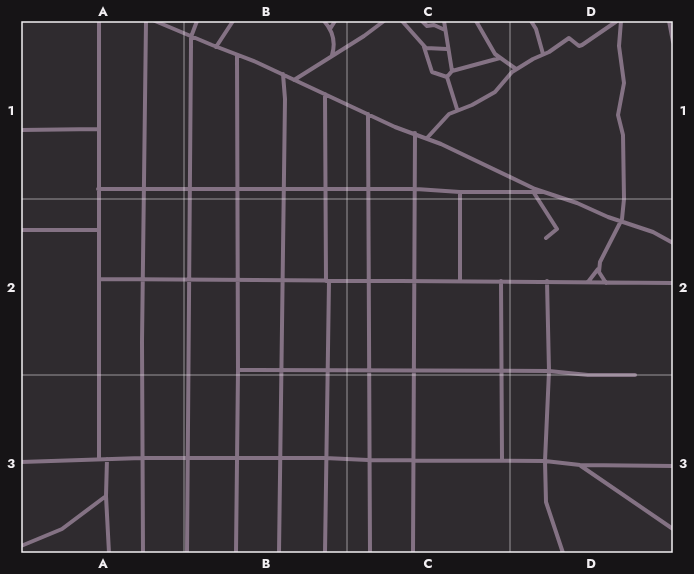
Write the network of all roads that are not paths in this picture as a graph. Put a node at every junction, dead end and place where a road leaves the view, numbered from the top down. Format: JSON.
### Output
{"nodes":[{"id":1,"x":99,"y":21,"type":"edge"},
{"id":2,"x":146,"y":21,"type":"edge"},
{"id":3,"x":155,"y":21,"type":"edge"},
{"id":4,"x":197,"y":21,"type":"edge"},
{"id":5,"x":233,"y":21,"type":"edge"},
{"id":6,"x":324,"y":21,"type":"edge"},
{"id":7,"x":335,"y":21,"type":"edge"},
{"id":8,"x":383,"y":21,"type":"edge"},
{"id":9,"x":402,"y":21,"type":"edge"},
{"id":10,"x":422,"y":21,"type":"edge"},
{"id":11,"x":444,"y":21,"type":"edge"},
{"id":12,"x":476,"y":21,"type":"edge"},
{"id":13,"x":531,"y":21,"type":"edge"},
{"id":14,"x":617,"y":21,"type":"edge"},
{"id":15,"x":622,"y":21,"type":"edge"},
{"id":16,"x":668,"y":21,"type":"edge"},
{"id":17,"x":330,"y":29,"type":"junction"},
{"id":18,"x":445,"y":30,"type":"junction"},
{"id":19,"x":191,"y":37,"type":"junction"},
{"id":20,"x":673,"y":42,"type":"edge"},
{"id":21,"x":424,"y":46,"type":"junction"},
{"id":22,"x":216,"y":47,"type":"junction"},
{"id":23,"x":447,"y":49,"type":"junction"},
{"id":24,"x":543,"y":54,"type":"junction"},
{"id":25,"x":237,"y":55,"type":"junction"},
{"id":26,"x":332,"y":56,"type":"junction"},
{"id":27,"x":501,"y":58,"type":"junction"},
{"id":28,"x":516,"y":69,"type":"junction"},
{"id":29,"x":452,"y":71,"type":"junction"},
{"id":30,"x":283,"y":74,"type":"junction"},
{"id":31,"x":447,"y":77,"type":"junction"},
{"id":32,"x":294,"y":80,"type":"junction"},
{"id":33,"x":325,"y":94,"type":"junction"},
{"id":34,"x":457,"y":109,"type":"junction"},
{"id":35,"x":368,"y":114,"type":"junction"},
{"id":36,"x":99,"y":129,"type":"junction"},
{"id":37,"x":21,"y":130,"type":"edge"},
{"id":38,"x":415,"y":133,"type":"junction"},
{"id":39,"x":427,"y":138,"type":"junction"},
{"id":40,"x":98,"y":189,"type":"junction"},
{"id":41,"x":145,"y":189,"type":"junction"},
{"id":42,"x":238,"y":189,"type":"junction"},
{"id":43,"x":325,"y":189,"type":"junction"},
{"id":44,"x":369,"y":189,"type":"junction"},
{"id":45,"x":416,"y":189,"type":"junction"},
{"id":46,"x":189,"y":190,"type":"junction"},
{"id":47,"x":282,"y":190,"type":"junction"},
{"id":48,"x":460,"y":192,"type":"junction"},
{"id":49,"x":544,"y":192,"type":"junction"},
{"id":50,"x":534,"y":193,"type":"junction"},
{"id":51,"x":620,"y":222,"type":"junction"},
{"id":52,"x":21,"y":230,"type":"edge"},
{"id":53,"x":98,"y":230,"type":"junction"},
{"id":54,"x":546,"y":238,"type":"dead end"},
{"id":55,"x":673,"y":244,"type":"edge"},
{"id":56,"x":598,"y":269,"type":"junction"},
{"id":57,"x":99,"y":279,"type":"junction"},
{"id":58,"x":188,"y":279,"type":"junction"},
{"id":59,"x":282,"y":279,"type":"junction"},
{"id":60,"x":144,"y":280,"type":"junction"},
{"id":61,"x":238,"y":280,"type":"junction"},
{"id":62,"x":327,"y":281,"type":"junction"},
{"id":63,"x":370,"y":281,"type":"junction"},
{"id":64,"x":415,"y":281,"type":"junction"},
{"id":65,"x":460,"y":281,"type":"junction"},
{"id":66,"x":501,"y":281,"type":"junction"},
{"id":67,"x":547,"y":281,"type":"junction"},
{"id":68,"x":588,"y":282,"type":"junction"},
{"id":69,"x":606,"y":283,"type":"junction"},
{"id":70,"x":673,"y":283,"type":"edge"},
{"id":71,"x":238,"y":370,"type":"junction"},
{"id":72,"x":281,"y":370,"type":"junction"},
{"id":73,"x":328,"y":371,"type":"junction"},
{"id":74,"x":415,"y":371,"type":"junction"},
{"id":75,"x":502,"y":371,"type":"junction"},
{"id":76,"x":549,"y":371,"type":"junction"},
{"id":77,"x":370,"y":372,"type":"junction"},
{"id":78,"x":635,"y":375,"type":"dead end"},
{"id":79,"x":187,"y":457,"type":"junction"},
{"id":80,"x":142,"y":458,"type":"junction"},
{"id":81,"x":238,"y":458,"type":"junction"},
{"id":82,"x":326,"y":458,"type":"junction"},
{"id":83,"x":98,"y":459,"type":"junction"},
{"id":84,"x":107,"y":459,"type":"junction"},
{"id":85,"x":281,"y":459,"type":"junction"},
{"id":86,"x":415,"y":459,"type":"junction"},
{"id":87,"x":368,"y":460,"type":"junction"},
{"id":88,"x":502,"y":460,"type":"junction"},
{"id":89,"x":545,"y":461,"type":"junction"},
{"id":90,"x":21,"y":462,"type":"edge"},
{"id":91,"x":580,"y":465,"type":"junction"},
{"id":92,"x":673,"y":466,"type":"edge"},
{"id":93,"x":106,"y":496,"type":"junction"},
{"id":94,"x":673,"y":529,"type":"edge"},
{"id":95,"x":21,"y":546,"type":"edge"},
{"id":96,"x":109,"y":553,"type":"edge"},
{"id":97,"x":143,"y":553,"type":"edge"},
{"id":98,"x":187,"y":553,"type":"edge"},
{"id":99,"x":236,"y":553,"type":"edge"},
{"id":100,"x":279,"y":553,"type":"edge"},
{"id":101,"x":325,"y":553,"type":"edge"},
{"id":102,"x":370,"y":553,"type":"edge"},
{"id":103,"x":413,"y":553,"type":"edge"},
{"id":104,"x":562,"y":553,"type":"edge"}],
"edges":[{"from":1,"to":36,"type":"street"},
{"from":2,"to":41,"type":"street"},
{"from":3,"to":19,"type":"street"},
{"from":4,"to":19,"type":"street"},
{"from":5,"to":22,"type":"street"},
{"from":6,"to":17,"type":"street"},
{"from":7,"to":17,"type":"street"},
{"from":8,"to":26,"type":"street"},
{"from":9,"to":21,"type":"street"},
{"from":10,"to":18,"type":"street"},
{"from":11,"to":18,"type":"street"},
{"from":12,"to":27,"type":"street"},
{"from":13,"to":24,"type":"street"},
{"from":14,"to":24,"type":"street"},
{"from":15,"to":51,"type":"street"},
{"from":16,"to":20,"type":"street"},
{"from":17,"to":26,"type":"street"},
{"from":18,"to":23,"type":"street"},
{"from":19,"to":22,"type":"street"},
{"from":19,"to":46,"type":"street"},
{"from":21,"to":23,"type":"street"},
{"from":21,"to":31,"type":"street"},
{"from":22,"to":25,"type":"street"},
{"from":23,"to":29,"type":"street"},
{"from":24,"to":28,"type":"street"},
{"from":25,"to":30,"type":"street"},
{"from":25,"to":42,"type":"street"},
{"from":26,"to":32,"type":"street"},
{"from":27,"to":28,"type":"street"},
{"from":27,"to":29,"type":"street"},
{"from":28,"to":34,"type":"street"},
{"from":29,"to":31,"type":"street"},
{"from":30,"to":32,"type":"street"},
{"from":30,"to":47,"type":"street"},
{"from":31,"to":34,"type":"street"},
{"from":32,"to":33,"type":"street"},
{"from":33,"to":35,"type":"street"},
{"from":33,"to":43,"type":"street"},
{"from":34,"to":39,"type":"street"},
{"from":35,"to":38,"type":"street"},
{"from":35,"to":44,"type":"street"},
{"from":36,"to":37,"type":"street"},
{"from":36,"to":40,"type":"street"},
{"from":38,"to":39,"type":"street"},
{"from":38,"to":45,"type":"street"},
{"from":39,"to":49,"type":"street"},
{"from":40,"to":41,"type":"street"},
{"from":40,"to":53,"type":"street"},
{"from":41,"to":46,"type":"street"},
{"from":41,"to":60,"type":"street"},
{"from":42,"to":46,"type":"street"},
{"from":42,"to":47,"type":"street"},
{"from":42,"to":61,"type":"street"},
{"from":43,"to":44,"type":"street"},
{"from":43,"to":47,"type":"street"},
{"from":43,"to":62,"type":"street"},
{"from":44,"to":45,"type":"street"},
{"from":44,"to":63,"type":"street"},
{"from":45,"to":48,"type":"street"},
{"from":45,"to":64,"type":"street"},
{"from":46,"to":58,"type":"street"},
{"from":47,"to":59,"type":"street"},
{"from":48,"to":50,"type":"street"},
{"from":48,"to":65,"type":"street"},
{"from":49,"to":50,"type":"street"},
{"from":49,"to":51,"type":"street"},
{"from":50,"to":54,"type":"street"},
{"from":51,"to":55,"type":"street"},
{"from":51,"to":56,"type":"street"},
{"from":52,"to":53,"type":"street"},
{"from":53,"to":57,"type":"street"},
{"from":56,"to":68,"type":"street"},
{"from":56,"to":69,"type":"street"},
{"from":57,"to":60,"type":"street"},
{"from":57,"to":83,"type":"street"},
{"from":58,"to":60,"type":"street"},
{"from":58,"to":61,"type":"street"},
{"from":58,"to":79,"type":"street"},
{"from":59,"to":61,"type":"street"},
{"from":59,"to":62,"type":"street"},
{"from":59,"to":72,"type":"street"},
{"from":60,"to":80,"type":"street"},
{"from":61,"to":71,"type":"street"},
{"from":62,"to":63,"type":"street"},
{"from":62,"to":73,"type":"street"},
{"from":63,"to":64,"type":"street"},
{"from":63,"to":77,"type":"street"},
{"from":64,"to":65,"type":"street"},
{"from":64,"to":74,"type":"street"},
{"from":65,"to":66,"type":"street"},
{"from":66,"to":67,"type":"street"},
{"from":66,"to":75,"type":"street"},
{"from":67,"to":68,"type":"street"},
{"from":67,"to":76,"type":"street"},
{"from":68,"to":69,"type":"street"},
{"from":69,"to":70,"type":"street"},
{"from":71,"to":72,"type":"street"},
{"from":71,"to":81,"type":"street"},
{"from":72,"to":73,"type":"street"},
{"from":72,"to":85,"type":"street"},
{"from":73,"to":77,"type":"street"},
{"from":73,"to":82,"type":"street"},
{"from":74,"to":75,"type":"street"},
{"from":74,"to":77,"type":"street"},
{"from":74,"to":86,"type":"street"},
{"from":75,"to":76,"type":"street"},
{"from":75,"to":88,"type":"street"},
{"from":76,"to":78,"type":"street"},
{"from":76,"to":89,"type":"street"},
{"from":77,"to":87,"type":"street"},
{"from":79,"to":80,"type":"street"},
{"from":79,"to":81,"type":"street"},
{"from":79,"to":98,"type":"street"},
{"from":80,"to":84,"type":"street"},
{"from":80,"to":97,"type":"street"},
{"from":81,"to":85,"type":"street"},
{"from":81,"to":99,"type":"street"},
{"from":82,"to":85,"type":"street"},
{"from":82,"to":87,"type":"street"},
{"from":82,"to":101,"type":"street"},
{"from":83,"to":84,"type":"street"},
{"from":83,"to":90,"type":"street"},
{"from":84,"to":93,"type":"street"},
{"from":85,"to":100,"type":"street"},
{"from":86,"to":87,"type":"street"},
{"from":86,"to":88,"type":"street"},
{"from":86,"to":103,"type":"street"},
{"from":87,"to":102,"type":"street"},
{"from":88,"to":89,"type":"street"},
{"from":89,"to":91,"type":"street"},
{"from":89,"to":104,"type":"street"},
{"from":91,"to":92,"type":"street"},
{"from":91,"to":94,"type":"street"},
{"from":93,"to":95,"type":"street"},
{"from":93,"to":96,"type":"street"}]}
